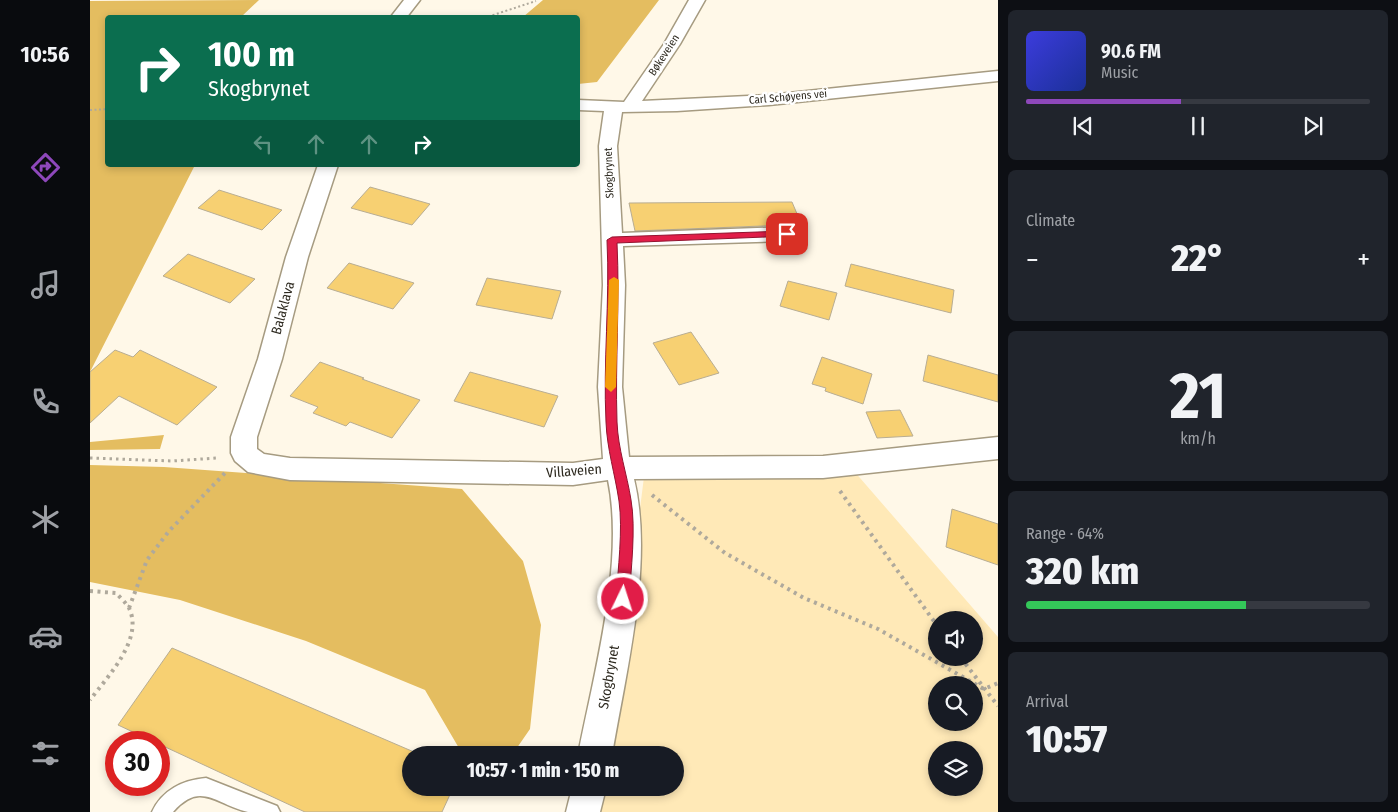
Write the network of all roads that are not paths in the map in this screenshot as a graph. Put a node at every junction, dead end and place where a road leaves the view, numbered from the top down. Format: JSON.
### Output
{"nodes":[{"id":1,"x":412,"y":0,"type":"edge"},
{"id":2,"x":697,"y":0,"type":"edge"},
{"id":3,"x":400,"y":15,"type":"edge"},
{"id":4,"x":998,"y":76,"type":"edge"},
{"id":5,"x":580,"y":104,"type":"edge"},
{"id":6,"x":622,"y":107,"type":"junction"},
{"id":7,"x":327,"y":167,"type":"edge"},
{"id":8,"x":787,"y":234,"type":"dead end"},
{"id":9,"x":612,"y":240,"type":"junction"},
{"id":10,"x":998,"y":448,"type":"edge"},
{"id":11,"x":244,"y":453,"type":"joint"},
{"id":12,"x":619,"y":468,"type":"junction"},
{"id":13,"x":597,"y":746,"type":"edge"},
{"id":14,"x":588,"y":796,"type":"edge"},
{"id":15,"x":161,"y":812,"type":"edge"},
{"id":16,"x":271,"y":812,"type":"edge"},
{"id":17,"x":583,"y":812,"type":"edge"}],
"edges":[{"from":1,"to":3,"type":"street"},
{"from":2,"to":6,"type":"street","name":"Bøkeveien"},
{"from":4,"to":6,"type":"street","name":"Carl Schøyens vei"},
{"from":5,"to":6,"type":"street","name":"Carl Schøyens vei"},
{"from":6,"to":9,"type":"street","name":"Skogbrynet"},
{"from":7,"to":11,"type":"street","name":"Balaklava"},
{"from":8,"to":9,"type":"street"},
{"from":9,"to":12,"type":"street","name":"Skogbrynet"},
{"from":10,"to":12,"type":"street","name":"Villaveien"},
{"from":11,"to":12,"type":"street","name":"Villaveien"},
{"from":12,"to":13,"type":"street","name":"Skogbrynet"},
{"from":14,"to":17,"type":"street"},
{"from":15,"to":16,"type":"lane"}]}
